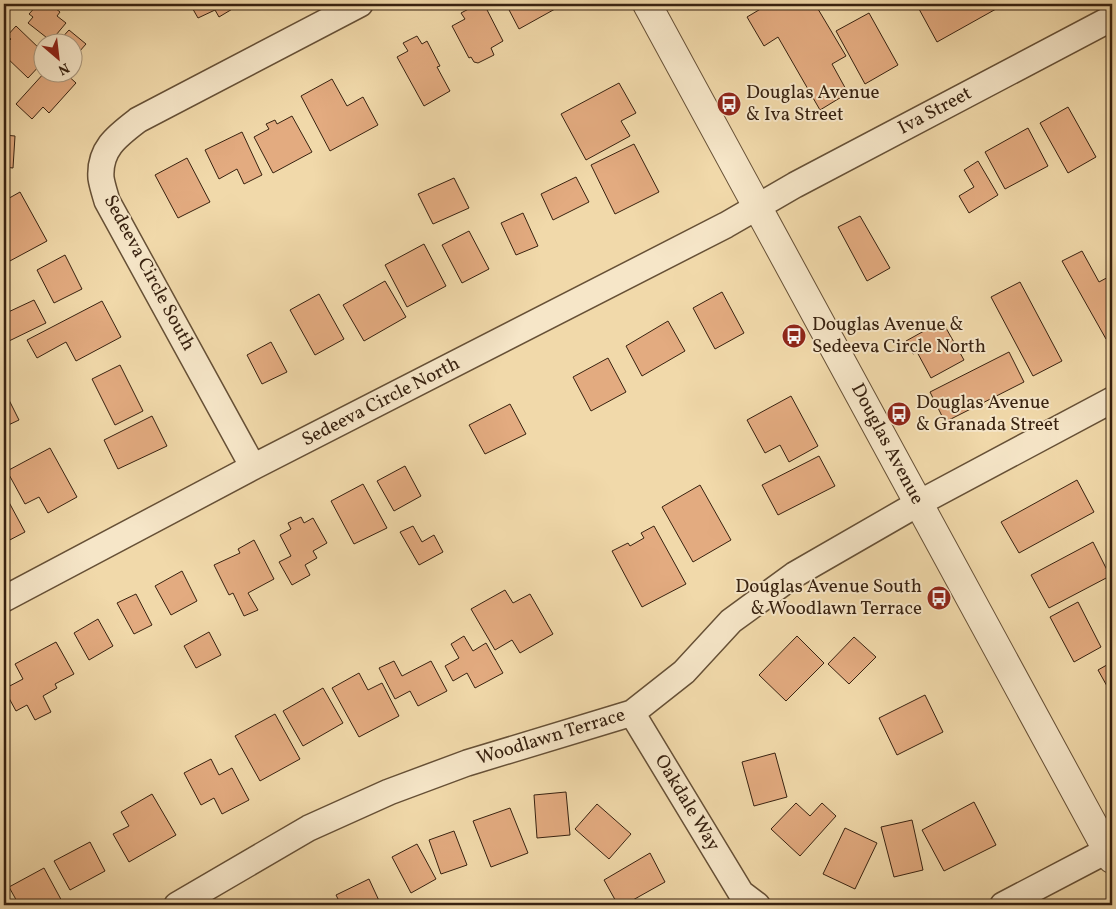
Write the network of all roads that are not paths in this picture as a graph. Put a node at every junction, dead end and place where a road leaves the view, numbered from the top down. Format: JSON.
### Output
{"nodes":[{"id":1,"x":360,"y":4,"type":"edge"},
{"id":2,"x":647,"y":4,"type":"edge"},
{"id":3,"x":1112,"y":18,"type":"edge"},
{"id":4,"x":758,"y":206,"type":"junction"},
{"id":5,"x":1112,"y":400,"type":"edge"},
{"id":6,"x":253,"y":467,"type":"junction"},
{"id":7,"x":919,"y":503,"type":"junction"},
{"id":8,"x":4,"y":599,"type":"edge"},
{"id":9,"x":632,"y":713,"type":"junction"},
{"id":10,"x":1110,"y":854,"type":"edge"},
{"id":11,"x":746,"y":901,"type":"edge"},
{"id":12,"x":177,"y":905,"type":"edge"},
{"id":13,"x":1004,"y":905,"type":"edge"}],
"edges":[{"from":1,"to":6,"type":"street","name":"Sedeeva Circle South"},
{"from":2,"to":4,"type":"street","name":"Douglas Avenue"},
{"from":3,"to":4,"type":"street","name":"Iva Street"},
{"from":4,"to":6,"type":"street","name":"Sedeeva Circle North"},
{"from":4,"to":7,"type":"street","name":"Douglas Avenue"},
{"from":5,"to":7,"type":"street","name":"Woodlawn Terrace"},
{"from":6,"to":8,"type":"street","name":"Sedeeva Circle North"},
{"from":7,"to":9,"type":"street","name":"Woodlawn Terrace"},
{"from":7,"to":10,"type":"street","name":"Douglas Avenue"},
{"from":9,"to":11,"type":"street","name":"Oakdale Way"},
{"from":9,"to":12,"type":"street","name":"Woodlawn Terrace"},
{"from":10,"to":13,"type":"street"}]}
